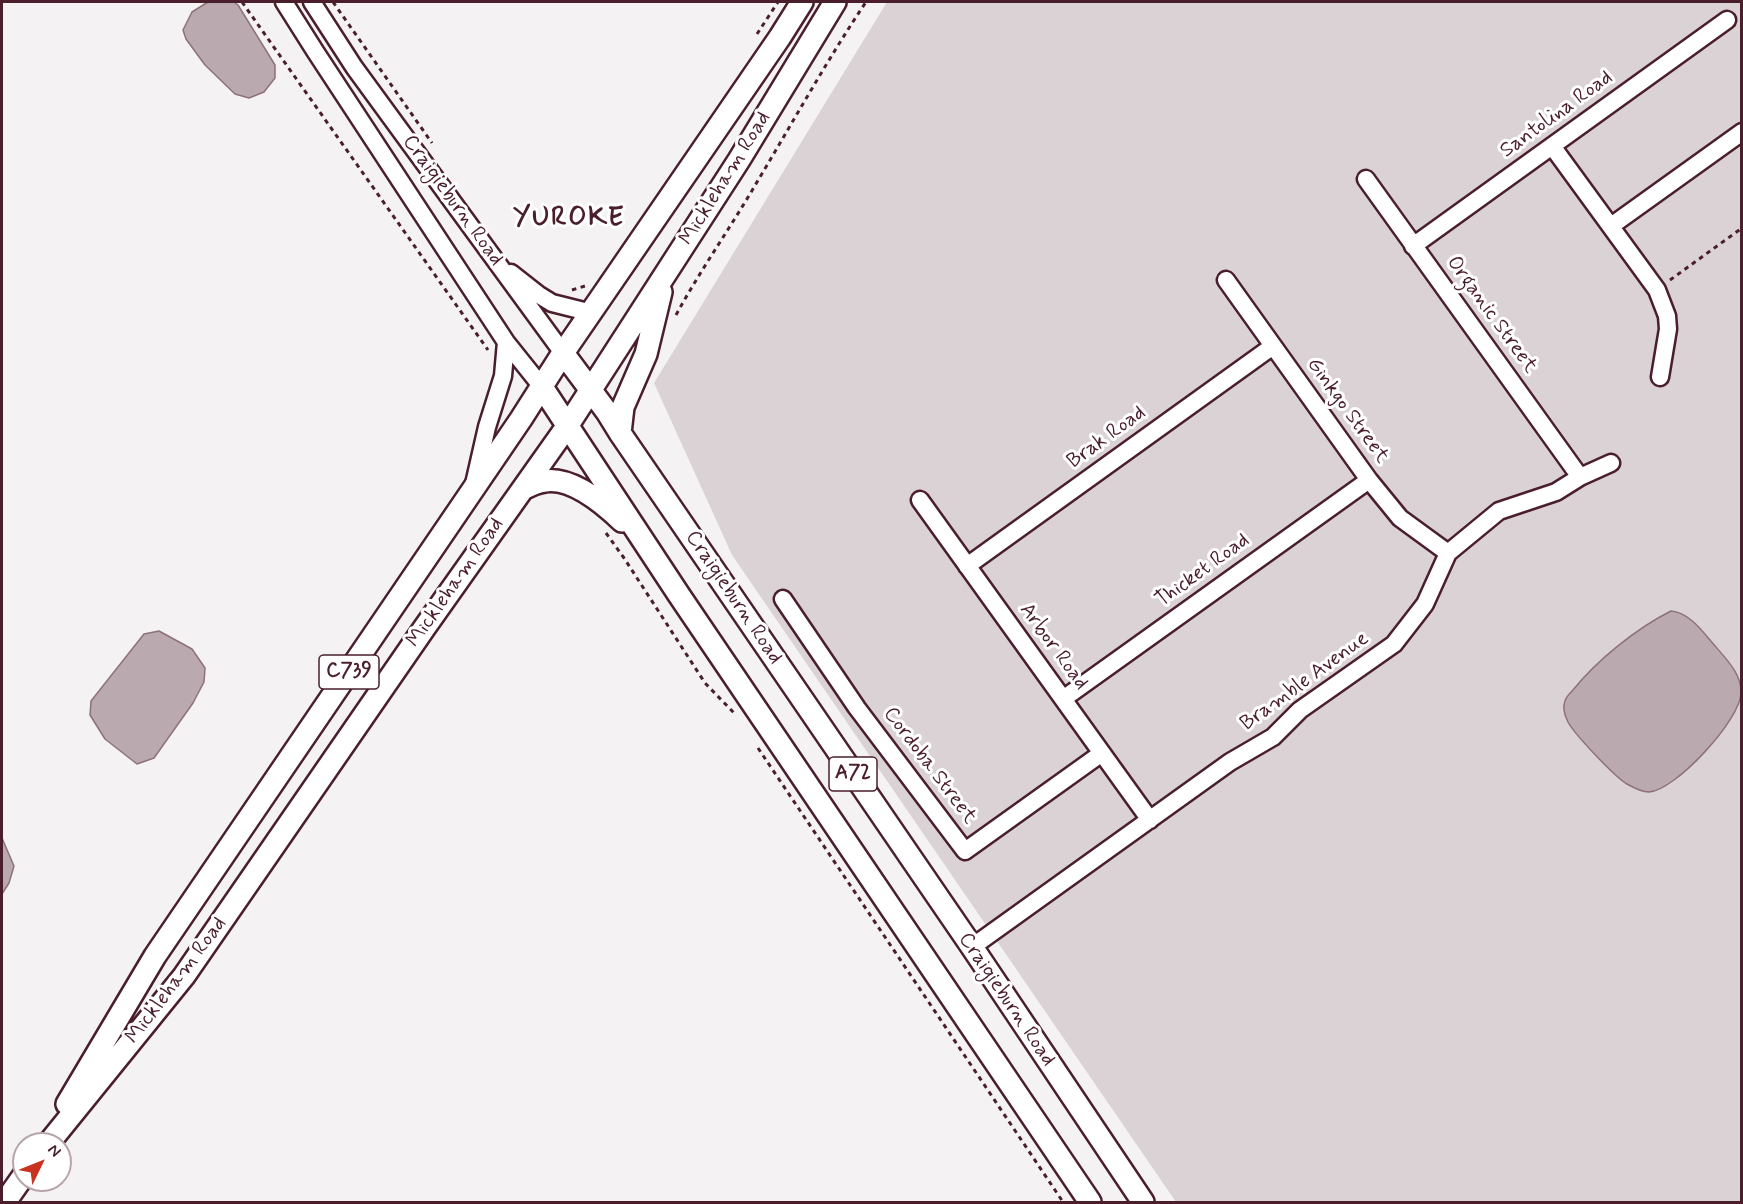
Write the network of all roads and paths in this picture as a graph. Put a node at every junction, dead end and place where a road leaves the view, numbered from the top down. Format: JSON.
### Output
{"nodes":[{"id":1,"x":242,"y":2,"type":"edge"},
{"id":2,"x":284,"y":2,"type":"edge"},
{"id":3,"x":312,"y":2,"type":"edge"},
{"id":4,"x":333,"y":2,"type":"edge"},
{"id":5,"x":802,"y":2,"type":"edge"},
{"id":6,"x":835,"y":2,"type":"edge"},
{"id":7,"x":866,"y":2,"type":"edge"},
{"id":8,"x":1727,"y":20,"type":"dead end"},
{"id":9,"x":1742,"y":132,"type":"edge"},
{"id":10,"x":1552,"y":146,"type":"junction"},
{"id":11,"x":437,"y":151,"type":"dead end"},
{"id":12,"x":1365,"y":179,"type":"dead end"},
{"id":13,"x":1611,"y":226,"type":"junction"},
{"id":14,"x":1742,"y":228,"type":"edge"},
{"id":15,"x":1413,"y":246,"type":"junction"},
{"id":16,"x":496,"y":261,"type":"junction"},
{"id":17,"x":666,"y":274,"type":"junction"},
{"id":18,"x":1226,"y":280,"type":"dead end"},
{"id":19,"x":1657,"y":290,"type":"junction"},
{"id":20,"x":592,"y":313,"type":"junction"},
{"id":21,"x":674,"y":318,"type":"dead end"},
{"id":22,"x":506,"y":342,"type":"junction"},
{"id":23,"x":1273,"y":346,"type":"junction"},
{"id":24,"x":563,"y":353,"type":"junction"},
{"id":25,"x":490,"y":355,"type":"dead end"},
{"id":26,"x":1660,"y":377,"type":"dead end"},
{"id":27,"x":542,"y":387,"type":"junction"},
{"id":28,"x":590,"y":389,"type":"junction"},
{"id":29,"x":568,"y":424,"type":"junction"},
{"id":30,"x":620,"y":432,"type":"junction"},
{"id":31,"x":1611,"y":463,"type":"dead end"},
{"id":32,"x":1580,"y":477,"type":"junction"},
{"id":33,"x":1369,"y":480,"type":"junction"},
{"id":34,"x":523,"y":489,"type":"junction"},
{"id":35,"x":472,"y":491,"type":"junction"},
{"id":36,"x":920,"y":500,"type":"dead end"},
{"id":37,"x":604,"y":531,"type":"dead end"},
{"id":38,"x":646,"y":544,"type":"junction"},
{"id":39,"x":1448,"y":553,"type":"junction"},
{"id":40,"x":967,"y":566,"type":"junction"},
{"id":41,"x":783,"y":599,"type":"dead end"},
{"id":42,"x":1063,"y":699,"type":"junction"},
{"id":43,"x":740,"y":722,"type":"dead end"},
{"id":44,"x":753,"y":741,"type":"dead end"},
{"id":45,"x":1102,"y":753,"type":"junction"},
{"id":46,"x":1149,"y":820,"type":"junction"},
{"id":47,"x":972,"y":947,"type":"junction"},
{"id":48,"x":51,"y":1132,"type":"edge"},
{"id":49,"x":58,"y":1132,"type":"edge"},
{"id":50,"x":1063,"y":1203,"type":"edge"},
{"id":51,"x":1090,"y":1203,"type":"edge"},
{"id":52,"x":1143,"y":1203,"type":"edge"}],
"edges":[{"from":1,"to":25,"type":"path"},
{"from":2,"to":22,"type":"street","name":"Craigieburn Road"},
{"from":3,"to":16,"type":"street","name":"Craigieburn Road"},
{"from":4,"to":11,"type":"path"},
{"from":5,"to":20,"type":"main road","name":"Mickleham Road","number":"C739"},
{"from":6,"to":17,"type":"main road","name":"Mickleham Road","number":"C739"},
{"from":7,"to":21,"type":"path"},
{"from":8,"to":10,"type":"street","name":"Santolina Road"},
{"from":9,"to":13,"type":"street"},
{"from":10,"to":13,"type":"street"},
{"from":10,"to":15,"type":"street","name":"Santolina Road"},
{"from":12,"to":15,"type":"street","name":"Organic Street"},
{"from":13,"to":19,"type":"street"},
{"from":14,"to":19,"type":"path"},
{"from":15,"to":32,"type":"street","name":"Organic Street"},
{"from":16,"to":20,"type":"street"},
{"from":16,"to":24,"type":"street","name":"Craigieburn Road"},
{"from":17,"to":28,"type":"main road","name":"Mickleham Road","number":"C739"},
{"from":17,"to":30,"type":"main road"},
{"from":18,"to":23,"type":"street","name":"Ginkgo Street"},
{"from":19,"to":26,"type":"street"},
{"from":20,"to":24,"type":"main road","name":"Mickleham Road","number":"C739"},
{"from":22,"to":27,"type":"street","name":"Craigieburn Road"},
{"from":22,"to":35,"type":"street"},
{"from":23,"to":33,"type":"street","name":"Ginkgo Street"},
{"from":23,"to":40,"type":"street","name":"Brak Road"},
{"from":24,"to":27,"type":"main road","name":"Mickleham Road","number":"C739"},
{"from":24,"to":28,"type":"main road","name":"Craigieburn Road","number":"A72"},
{"from":27,"to":29,"type":"main road","name":"Craigieburn Road","number":"A72"},
{"from":27,"to":35,"type":"main road","name":"Mickleham Road","number":"C739"},
{"from":28,"to":29,"type":"main road","name":"Mickleham Road","number":"C739"},
{"from":28,"to":30,"type":"main road","name":"Craigieburn Road","number":"A72"},
{"from":29,"to":34,"type":"main road","name":"Mickleham Road","number":"C739"},
{"from":29,"to":38,"type":"main road","name":"Craigieburn Road","number":"A72"},
{"from":30,"to":47,"type":"main road","name":"Craigieburn Road","number":"A72"},
{"from":31,"to":32,"type":"street","name":"Bramble Avenue"},
{"from":32,"to":39,"type":"street","name":"Bramble Avenue"},
{"from":33,"to":39,"type":"street","name":"Ginkgo Street"},
{"from":33,"to":42,"type":"street","name":"Thicket Road"},
{"from":34,"to":38,"type":"main road"},
{"from":34,"to":49,"type":"main road","name":"Mickleham Road","number":"C739"},
{"from":35,"to":48,"type":"main road","name":"Mickleham Road","number":"C739"},
{"from":36,"to":40,"type":"street","name":"Arbor Road"},
{"from":37,"to":43,"type":"path"},
{"from":38,"to":51,"type":"main road","name":"Craigieburn Road","number":"A72"},
{"from":39,"to":46,"type":"street","name":"Bramble Avenue"},
{"from":40,"to":42,"type":"street","name":"Arbor Road"},
{"from":41,"to":45,"type":"street","name":"Cordoba Street"},
{"from":42,"to":45,"type":"street","name":"Arbor Road"},
{"from":44,"to":50,"type":"path"},
{"from":45,"to":46,"type":"street","name":"Arbor Road"},
{"from":46,"to":47,"type":"street","name":"Bramble Avenue"},
{"from":47,"to":52,"type":"main road","name":"Craigieburn Road","number":"A72"}]}
